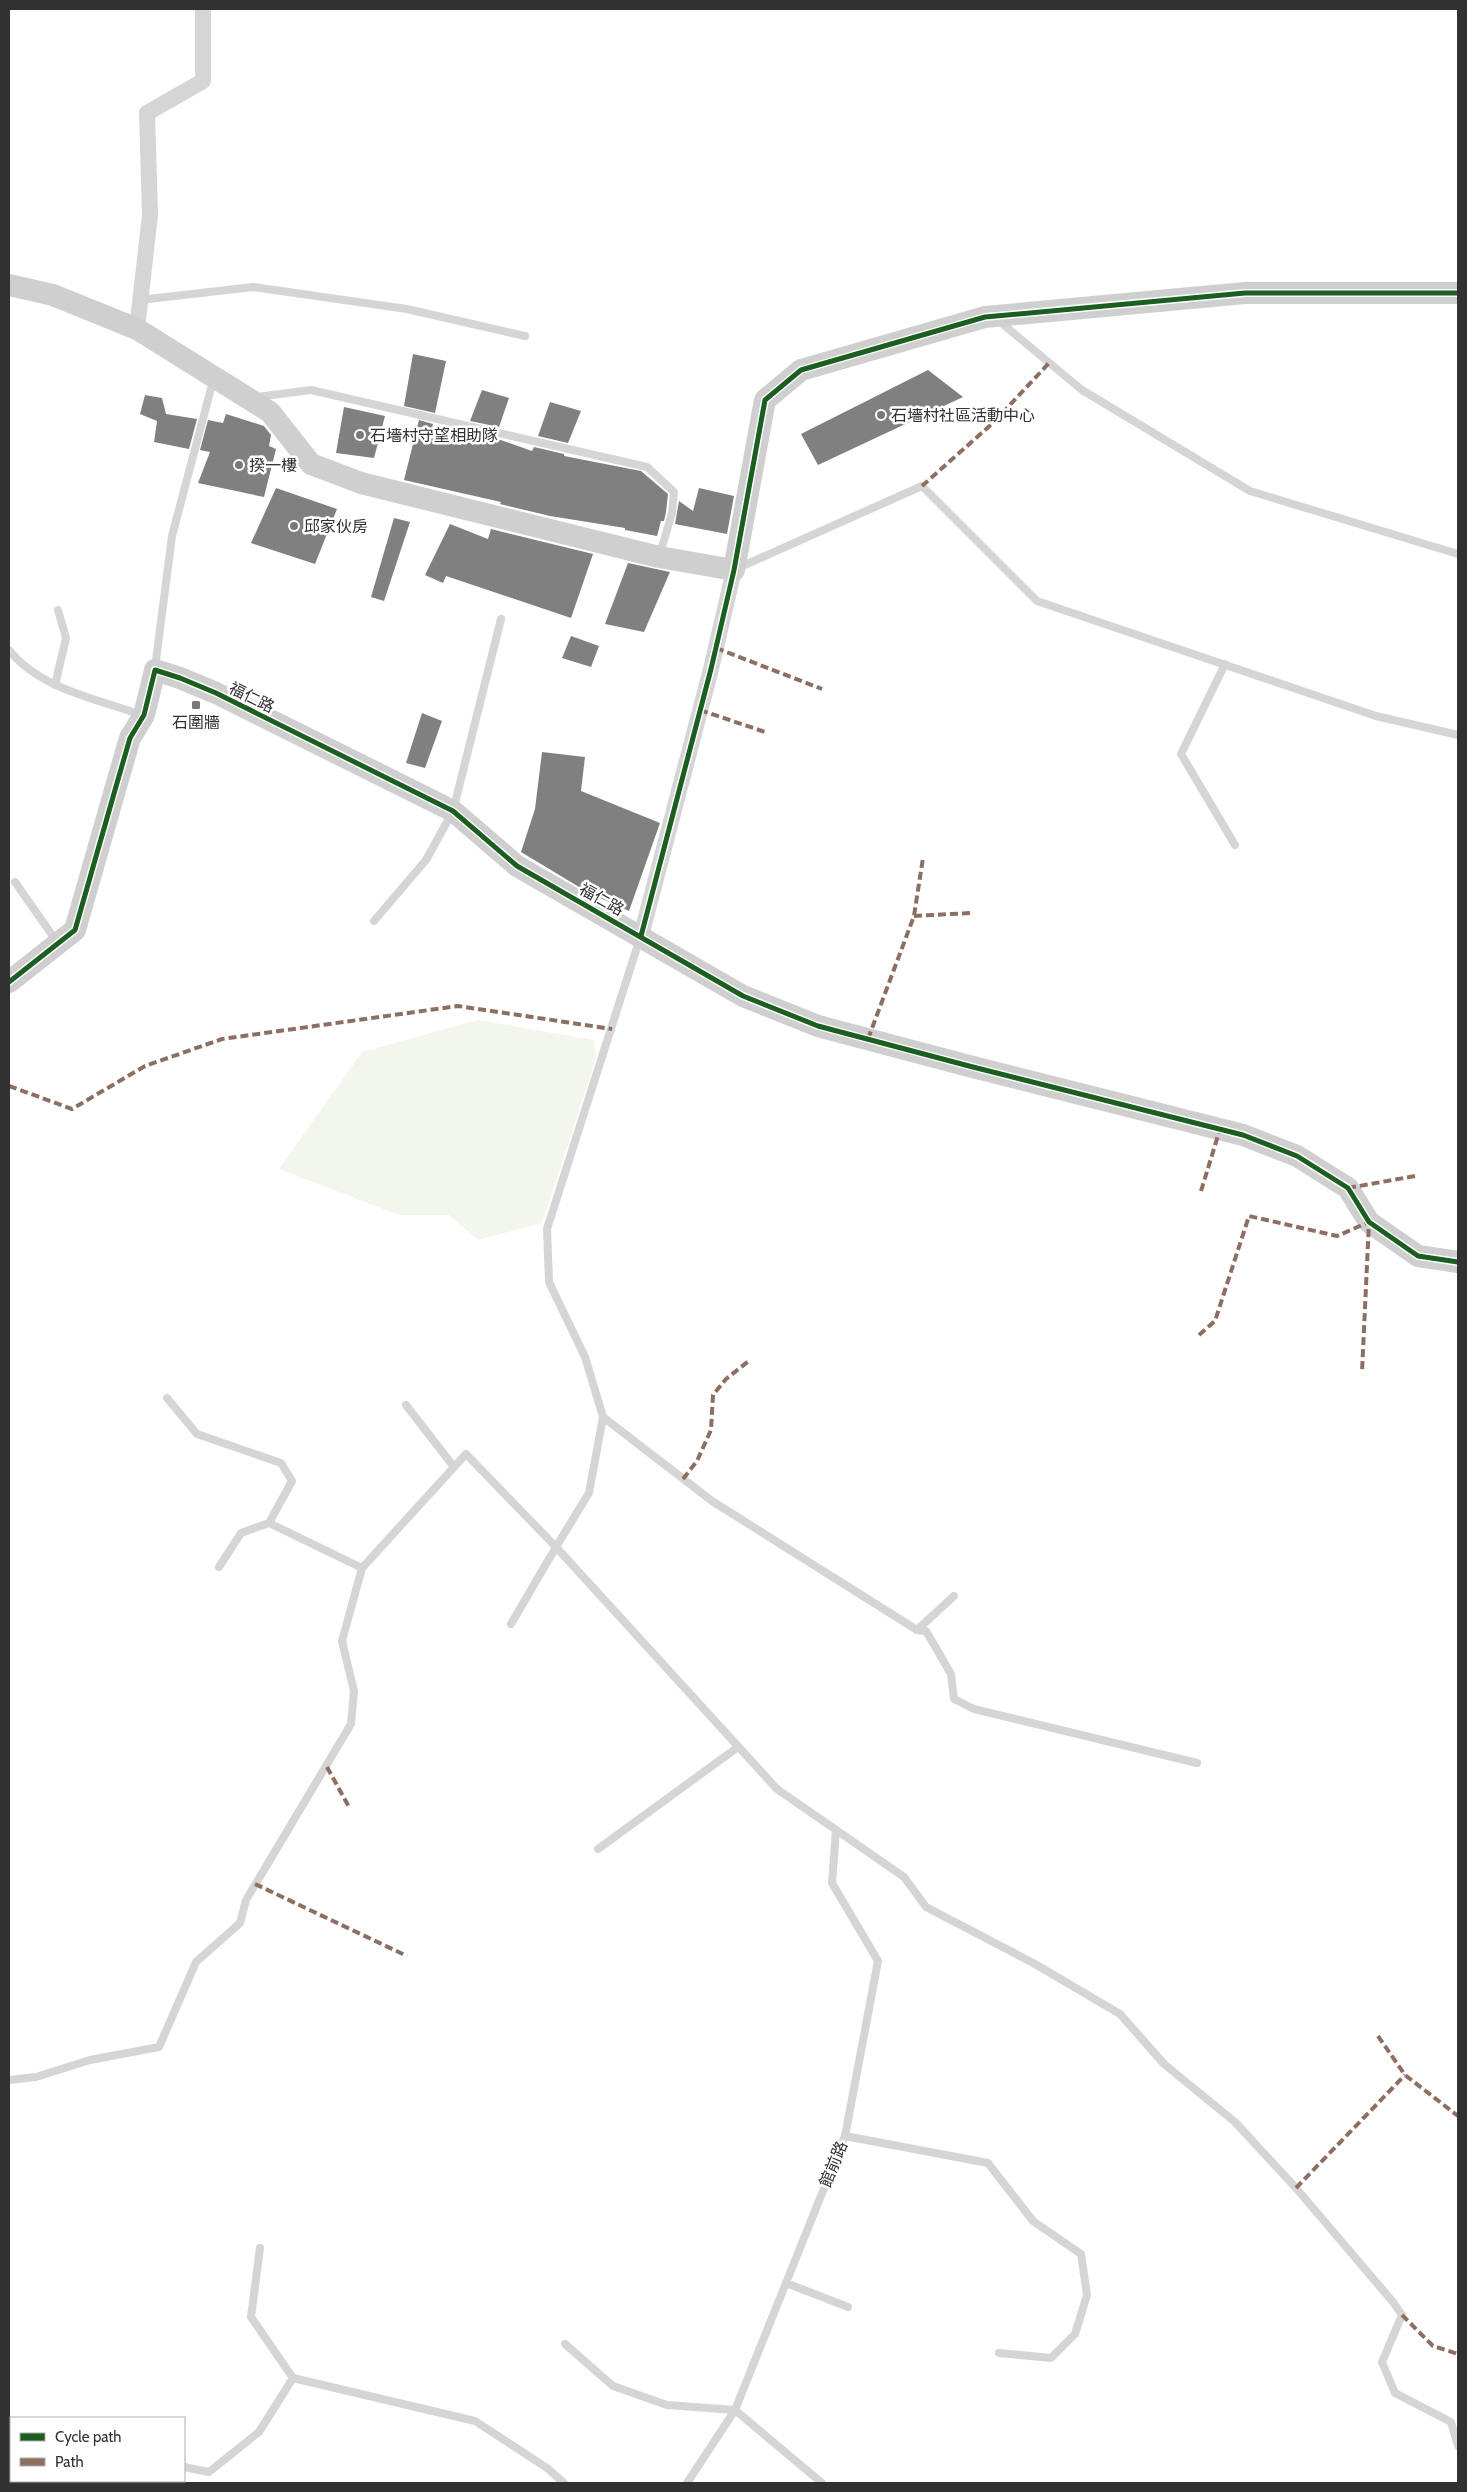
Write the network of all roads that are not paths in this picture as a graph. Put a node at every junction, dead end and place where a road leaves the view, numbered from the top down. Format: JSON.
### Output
{"nodes":[{"id":1,"x":203,"y":9,"type":"edge"},
{"id":2,"x":9,"y":285,"type":"edge"},
{"id":3,"x":1458,"y":293,"type":"edge"},
{"id":4,"x":140,"y":300,"type":"junction"},
{"id":5,"x":993,"y":317,"type":"junction"},
{"id":6,"x":137,"y":329,"type":"junction"},
{"id":7,"x":526,"y":336,"type":"dead end"},
{"id":8,"x":214,"y":379,"type":"junction"},
{"id":9,"x":247,"y":398,"type":"junction"},
{"id":10,"x":1458,"y":554,"type":"edge"},
{"id":11,"x":659,"y":557,"type":"junction"},
{"id":12,"x":734,"y":570,"type":"junction"},
{"id":13,"x":58,"y":610,"type":"dead end"},
{"id":14,"x":501,"y":619,"type":"dead end"},
{"id":15,"x":9,"y":650,"type":"edge"},
{"id":16,"x":1225,"y":664,"type":"junction"},
{"id":17,"x":155,"y":670,"type":"junction"},
{"id":18,"x":55,"y":685,"type":"junction"},
{"id":19,"x":144,"y":715,"type":"junction"},
{"id":20,"x":1458,"y":735,"type":"edge"},
{"id":21,"x":453,"y":810,"type":"junction"},
{"id":22,"x":1235,"y":845,"type":"dead end"},
{"id":23,"x":15,"y":882,"type":"dead end"},
{"id":24,"x":374,"y":921,"type":"dead end"},
{"id":25,"x":641,"y":936,"type":"junction"},
{"id":26,"x":58,"y":944,"type":"junction"},
{"id":27,"x":9,"y":982,"type":"edge"},
{"id":28,"x":1458,"y":1262,"type":"edge"},
{"id":29,"x":167,"y":1398,"type":"dead end"},
{"id":30,"x":406,"y":1405,"type":"dead end"},
{"id":31,"x":603,"y":1417,"type":"junction"},
{"id":32,"x":454,"y":1467,"type":"junction"},
{"id":33,"x":269,"y":1523,"type":"junction"},
{"id":34,"x":556,"y":1548,"type":"junction"},
{"id":35,"x":219,"y":1567,"type":"dead end"},
{"id":36,"x":362,"y":1568,"type":"junction"},
{"id":37,"x":954,"y":1596,"type":"dead end"},
{"id":38,"x":512,"y":1624,"type":"dead end"},
{"id":39,"x":917,"y":1630,"type":"junction"},
{"id":40,"x":738,"y":1747,"type":"junction"},
{"id":41,"x":1197,"y":1763,"type":"dead end"},
{"id":42,"x":836,"y":1830,"type":"junction"},
{"id":43,"x":598,"y":1849,"type":"dead end"},
{"id":44,"x":9,"y":2080,"type":"edge"},
{"id":45,"x":844,"y":2136,"type":"junction"},
{"id":46,"x":260,"y":2248,"type":"dead end"},
{"id":47,"x":786,"y":2283,"type":"junction"},
{"id":48,"x":848,"y":2308,"type":"dead end"},
{"id":49,"x":565,"y":2344,"type":"dead end"},
{"id":50,"x":998,"y":2353,"type":"dead end"},
{"id":51,"x":293,"y":2378,"type":"junction"},
{"id":52,"x":735,"y":2410,"type":"junction"},
{"id":53,"x":1458,"y":2446,"type":"edge"},
{"id":54,"x":185,"y":2467,"type":"edge"},
{"id":55,"x":564,"y":2483,"type":"edge"},
{"id":56,"x":687,"y":2483,"type":"edge"},
{"id":57,"x":822,"y":2483,"type":"edge"}],
"edges":[{"from":1,"to":4,"type":"street"},
{"from":2,"to":6,"type":"street"},
{"from":3,"to":5,"type":"street"},
{"from":4,"to":6,"type":"street"},
{"from":4,"to":7,"type":"lane"},
{"from":5,"to":10,"type":"lane"},
{"from":5,"to":12,"type":"street"},
{"from":6,"to":8,"type":"street"},
{"from":8,"to":9,"type":"street"},
{"from":8,"to":17,"type":"lane"},
{"from":9,"to":11,"type":"street"},
{"from":9,"to":11,"type":"lane"},
{"from":11,"to":12,"type":"street"},
{"from":12,"to":16,"type":"lane"},
{"from":12,"to":25,"type":"street"},
{"from":13,"to":18,"type":"lane"},
{"from":14,"to":21,"type":"lane"},
{"from":15,"to":18,"type":"lane"},
{"from":16,"to":20,"type":"lane"},
{"from":16,"to":22,"type":"lane"},
{"from":17,"to":19,"type":"street"},
{"from":17,"to":21,"type":"street","name":"福仁路"},
{"from":18,"to":19,"type":"lane"},
{"from":19,"to":26,"type":"street"},
{"from":21,"to":24,"type":"lane"},
{"from":21,"to":25,"type":"street","name":"福仁路"},
{"from":23,"to":26,"type":"lane"},
{"from":25,"to":28,"type":"street","name":"福仁路"},
{"from":25,"to":31,"type":"lane"},
{"from":26,"to":27,"type":"street"},
{"from":29,"to":33,"type":"lane"},
{"from":30,"to":32,"type":"lane"},
{"from":31,"to":34,"type":"lane"},
{"from":31,"to":39,"type":"lane"},
{"from":32,"to":34,"type":"lane"},
{"from":32,"to":36,"type":"lane"},
{"from":33,"to":35,"type":"lane"},
{"from":33,"to":36,"type":"lane"},
{"from":34,"to":38,"type":"lane"},
{"from":34,"to":40,"type":"lane"},
{"from":36,"to":44,"type":"lane"},
{"from":37,"to":39,"type":"lane"},
{"from":39,"to":41,"type":"lane"},
{"from":40,"to":42,"type":"lane"},
{"from":40,"to":43,"type":"lane"},
{"from":42,"to":45,"type":"lane","name":"館前路"},
{"from":42,"to":53,"type":"lane"},
{"from":45,"to":47,"type":"lane","name":"館前路"},
{"from":45,"to":50,"type":"lane"},
{"from":46,"to":51,"type":"lane"},
{"from":47,"to":48,"type":"lane"},
{"from":47,"to":52,"type":"lane","name":"館前路"},
{"from":49,"to":52,"type":"lane"},
{"from":51,"to":54,"type":"lane"},
{"from":51,"to":55,"type":"lane"},
{"from":52,"to":56,"type":"lane","name":"館前路"},
{"from":52,"to":57,"type":"lane"}]}
